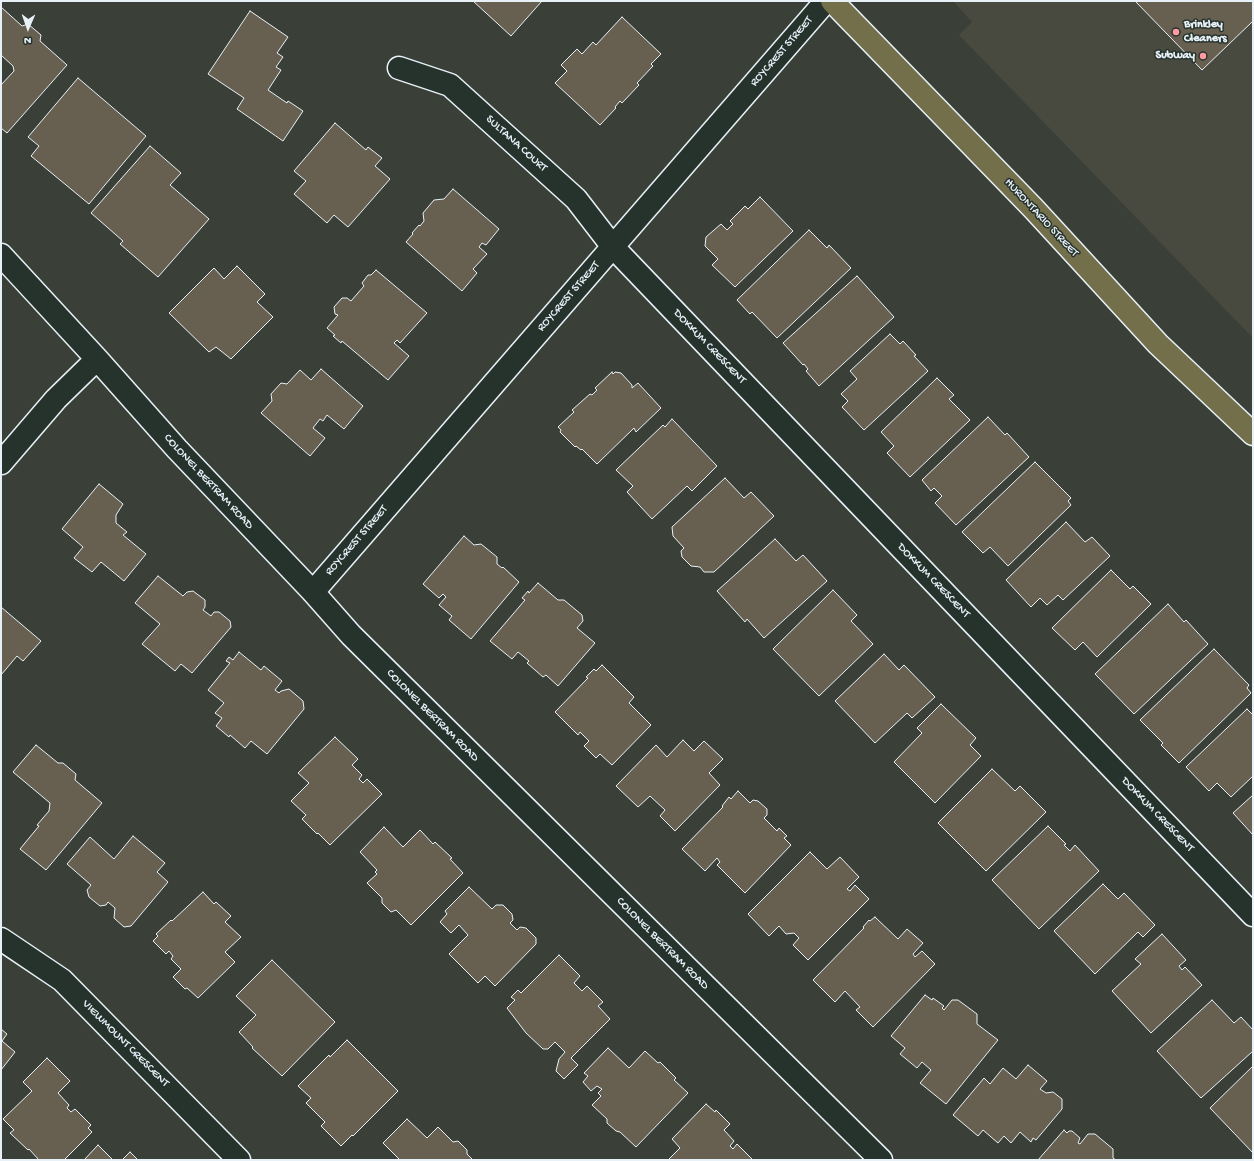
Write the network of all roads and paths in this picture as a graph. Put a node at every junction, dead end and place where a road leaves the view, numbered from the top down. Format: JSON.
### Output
{"nodes":[{"id":1,"x":826,"y":1,"type":"edge"},
{"id":2,"x":832,"y":1,"type":"edge"},
{"id":3,"x":399,"y":68,"type":"dead end"},
{"id":4,"x":612,"y":246,"type":"junction"},
{"id":5,"x":1,"y":255,"type":"edge"},
{"id":6,"x":97,"y":359,"type":"junction"},
{"id":7,"x":1253,"y":434,"type":"edge"},
{"id":8,"x":1,"y":463,"type":"edge"},
{"id":9,"x":313,"y":592,"type":"junction"},
{"id":10,"x":1253,"y":915,"type":"edge"},
{"id":11,"x":1,"y":939,"type":"edge"},
{"id":12,"x":239,"y":1160,"type":"edge"},
{"id":13,"x":881,"y":1160,"type":"edge"}],
"edges":[{"from":1,"to":4,"type":"street","name":"ROYCREST STREET"},
{"from":2,"to":7,"type":"main road","name":"HURONTARIO STREET"},
{"from":3,"to":4,"type":"street","name":"SULTANA COURT"},
{"from":4,"to":9,"type":"street","name":"ROYCREST STREET"},
{"from":4,"to":10,"type":"street","name":"DOKKUM CRESCENT"},
{"from":5,"to":6,"type":"street","name":"COLONEL BERTRAM ROAD"},
{"from":6,"to":8,"type":"street"},
{"from":6,"to":9,"type":"street","name":"COLONEL BERTRAM ROAD"},
{"from":9,"to":13,"type":"street","name":"COLONEL BERTRAM ROAD"},
{"from":11,"to":12,"type":"street","name":"VIEWMOUNT CRESCENT"}]}
